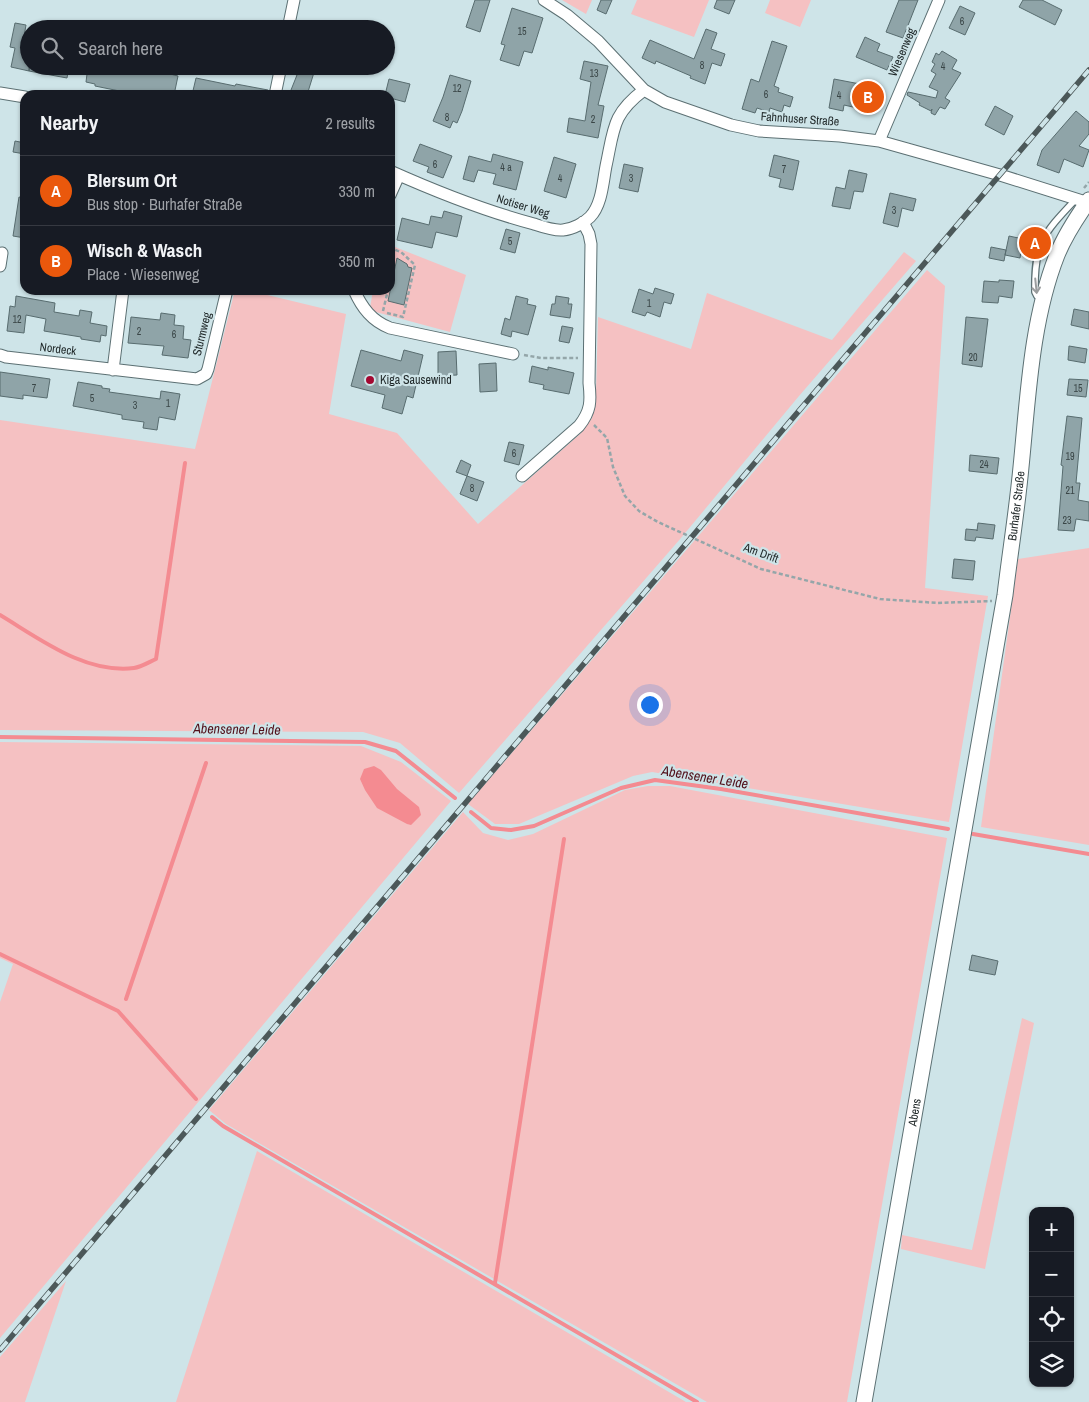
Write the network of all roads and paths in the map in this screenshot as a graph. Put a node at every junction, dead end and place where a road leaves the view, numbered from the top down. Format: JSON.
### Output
{"nodes":[{"id":1,"x":294,"y":0,"type":"edge"},
{"id":2,"x":544,"y":0,"type":"edge"},
{"id":3,"x":939,"y":0,"type":"edge"},
{"id":4,"x":290,"y":20,"type":"edge"},
{"id":5,"x":279,"y":75,"type":"edge"},
{"id":6,"x":276,"y":90,"type":"edge"},
{"id":7,"x":644,"y":90,"type":"junction"},
{"id":8,"x":0,"y":93,"type":"edge"},
{"id":9,"x":20,"y":96,"type":"edge"},
{"id":10,"x":880,"y":141,"type":"junction"},
{"id":11,"x":395,"y":173,"type":"edge"},
{"id":12,"x":1085,"y":201,"type":"edge"},
{"id":13,"x":583,"y":222,"type":"junction"},
{"id":14,"x":395,"y":250,"type":"edge"},
{"id":15,"x":2,"y":252,"type":"dead end"},
{"id":16,"x":0,"y":266,"type":"edge"},
{"id":17,"x":122,"y":295,"type":"edge"},
{"id":18,"x":226,"y":295,"type":"edge"},
{"id":19,"x":357,"y":295,"type":"edge"},
{"id":20,"x":387,"y":295,"type":"edge"},
{"id":21,"x":1044,"y":298,"type":"junction"},
{"id":22,"x":513,"y":354,"type":"joint"},
{"id":23,"x":0,"y":355,"type":"edge"},
{"id":24,"x":589,"y":359,"type":"junction"},
{"id":25,"x":113,"y":370,"type":"junction"},
{"id":26,"x":197,"y":379,"type":"joint"},
{"id":27,"x":587,"y":416,"type":"junction"},
{"id":28,"x":522,"y":476,"type":"dead end"},
{"id":29,"x":993,"y":601,"type":"dead end"},
{"id":30,"x":965,"y":822,"type":"joint"},
{"id":31,"x":864,"y":1402,"type":"edge"}],
"edges":[{"from":1,"to":4,"type":"street"},
{"from":2,"to":7,"type":"street","name":"Fahnhuser Straße"},
{"from":3,"to":10,"type":"street","name":"Wiesenweg"},
{"from":5,"to":6,"type":"street"},
{"from":7,"to":10,"type":"street","name":"Fahnhuser Straße"},
{"from":7,"to":13,"type":"street"},
{"from":8,"to":9,"type":"street"},
{"from":10,"to":12,"type":"street","name":"Fahnhuser Straße"},
{"from":11,"to":13,"type":"street","name":"Notiser Weg"},
{"from":12,"to":21,"type":"main road","name":"Burhafer Straße"},
{"from":12,"to":21,"type":"lane","one_way":true},
{"from":13,"to":24,"type":"street"},
{"from":14,"to":20,"type":"path"},
{"from":15,"to":16,"type":"street"},
{"from":17,"to":25,"type":"street"},
{"from":18,"to":26,"type":"street","name":"Sturmweg"},
{"from":19,"to":22,"type":"street"},
{"from":21,"to":30,"type":"main road","name":"Burhafer Straße"},
{"from":22,"to":24,"type":"path"},
{"from":23,"to":25,"type":"street","name":"Nordeck"},
{"from":24,"to":27,"type":"street"},
{"from":25,"to":26,"type":"street","name":"Nordeck"},
{"from":27,"to":28,"type":"street"},
{"from":27,"to":29,"type":"path","name":"Am Drift"},
{"from":30,"to":31,"type":"main road","name":"Abens"}]}
